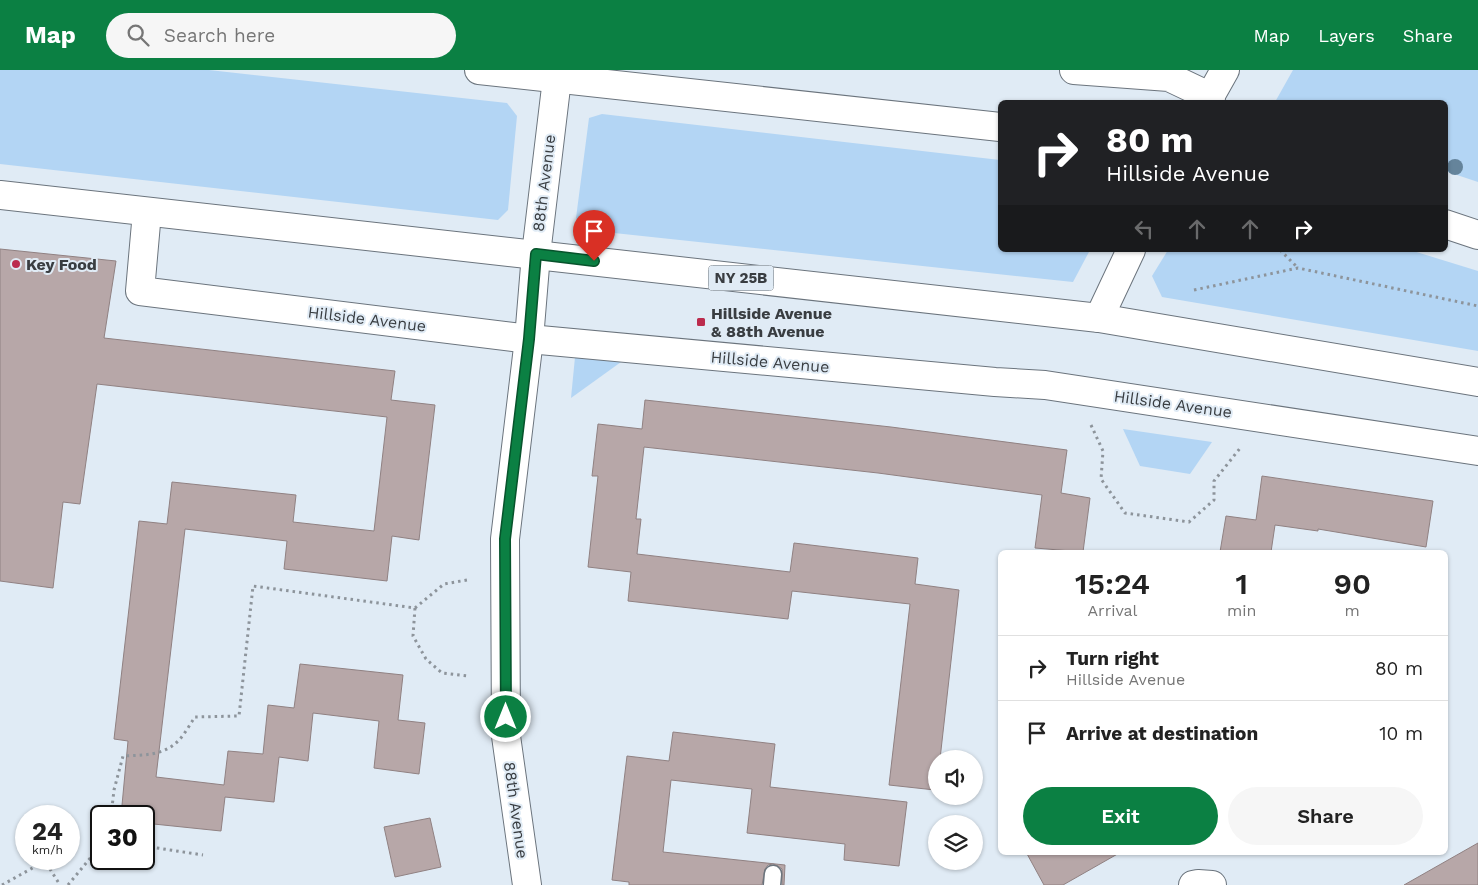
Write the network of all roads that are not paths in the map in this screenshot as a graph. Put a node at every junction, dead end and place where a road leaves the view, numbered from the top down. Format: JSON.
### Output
{"nodes":[{"id":1,"x":479,"y":70,"type":"edge"},
{"id":2,"x":1074,"y":70,"type":"edge"},
{"id":3,"x":1225,"y":70,"type":"edge"},
{"id":4,"x":557,"y":79,"type":"junction"},
{"id":5,"x":1209,"y":100,"type":"edge"},
{"id":6,"x":998,"y":127,"type":"edge"},
{"id":7,"x":0,"y":195,"type":"edge"},
{"id":8,"x":147,"y":212,"type":"junction"},
{"id":9,"x":1448,"y":225,"type":"edge"},
{"id":10,"x":1478,"y":234,"type":"edge"},
{"id":11,"x":1130,"y":252,"type":"edge"},
{"id":12,"x":536,"y":254,"type":"junction"},
{"id":13,"x":1099,"y":318,"type":"junction"},
{"id":14,"x":529,"y":339,"type":"junction"},
{"id":15,"x":1478,"y":382,"type":"edge"},
{"id":16,"x":1478,"y":451,"type":"edge"},
{"id":17,"x":527,"y":885,"type":"edge"},
{"id":18,"x":1193,"y":885,"type":"edge"},
{"id":19,"x":1212,"y":885,"type":"edge"}],
"edges":[{"from":1,"to":4,"type":"street"},
{"from":2,"to":5,"type":"street"},
{"from":3,"to":5,"type":"street"},
{"from":4,"to":6,"type":"street"},
{"from":4,"to":12,"type":"street","name":"88th Avenue"},
{"from":7,"to":8,"type":"street","number":"NY 25B"},
{"from":8,"to":12,"type":"street","number":"NY 25B"},
{"from":8,"to":14,"type":"street","name":"Hillside Avenue"},
{"from":9,"to":10,"type":"street"},
{"from":11,"to":13,"type":"street"},
{"from":12,"to":13,"type":"street","number":"NY 25B"},
{"from":12,"to":14,"type":"street","name":"88th Avenue"},
{"from":13,"to":15,"type":"street","number":"NY 25B"},
{"from":14,"to":16,"type":"street","name":"Hillside Avenue"},
{"from":14,"to":17,"type":"street","name":"88th Avenue"},
{"from":18,"to":19,"type":"street"}]}
